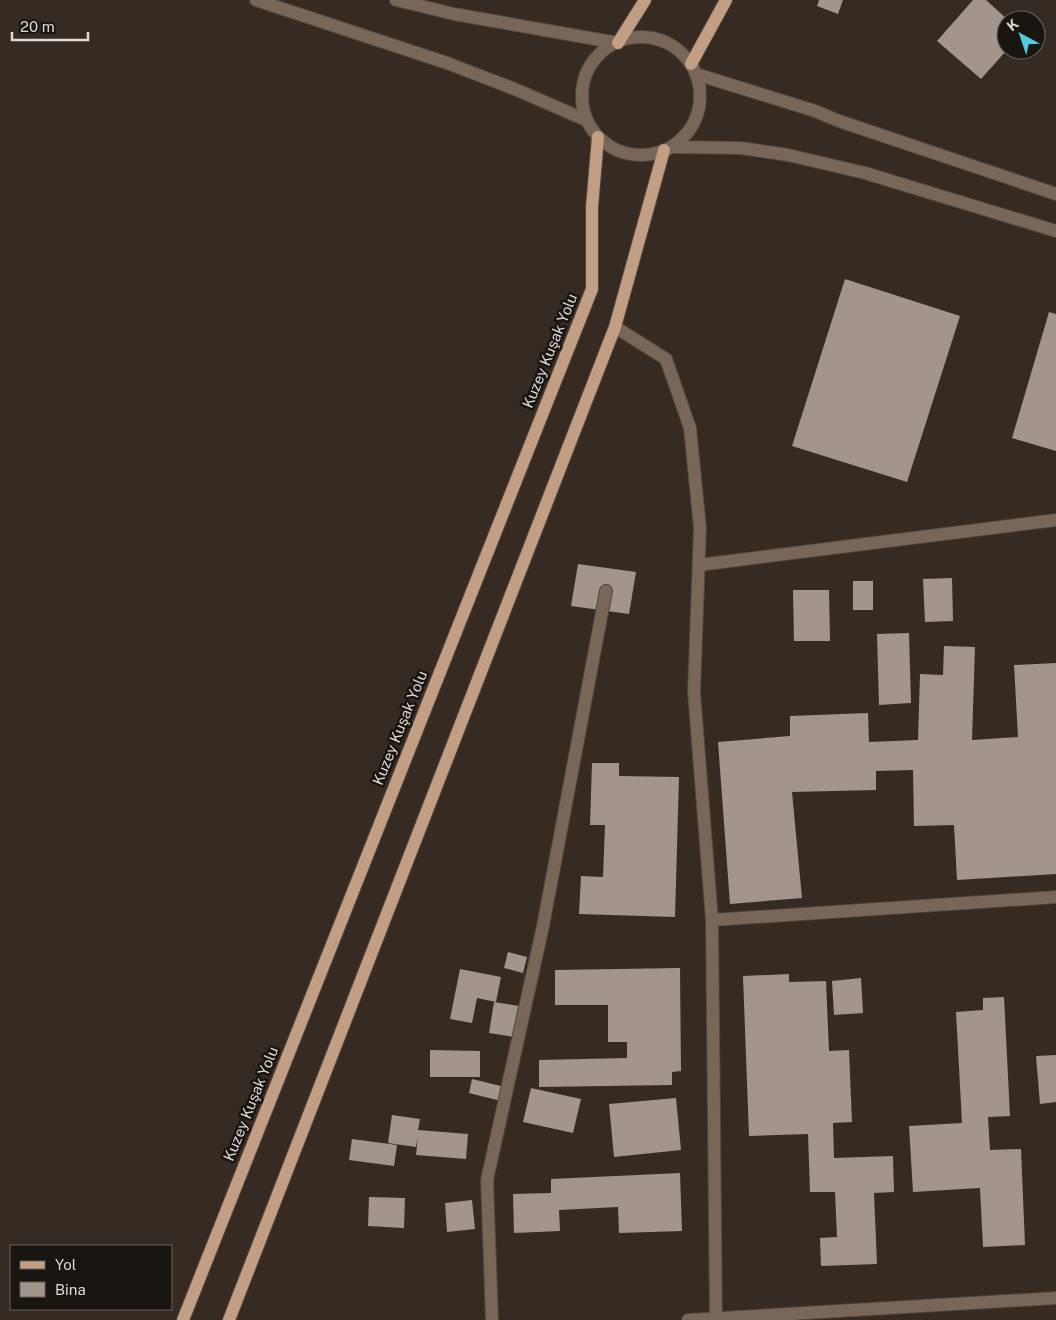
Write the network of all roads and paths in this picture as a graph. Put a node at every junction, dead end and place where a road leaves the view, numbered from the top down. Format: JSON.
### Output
{"nodes":[{"id":1,"x":256,"y":0,"type":"edge"},
{"id":2,"x":396,"y":0,"type":"edge"},
{"id":3,"x":645,"y":0,"type":"edge"},
{"id":4,"x":726,"y":0,"type":"edge"},
{"id":5,"x":618,"y":43,"type":"junction"},
{"id":6,"x":694,"y":69,"type":"junction"},
{"id":7,"x":586,"y":120,"type":"junction"},
{"id":8,"x":598,"y":137,"type":"junction"},
{"id":9,"x":669,"y":149,"type":"junction"},
{"id":10,"x":1056,"y":194,"type":"edge"},
{"id":11,"x":1056,"y":231,"type":"edge"},
{"id":12,"x":615,"y":327,"type":"junction"},
{"id":13,"x":1056,"y":520,"type":"edge"},
{"id":14,"x":699,"y":565,"type":"junction"},
{"id":15,"x":606,"y":591,"type":"dead end"},
{"id":16,"x":1056,"y":897,"type":"edge"},
{"id":17,"x":712,"y":920,"type":"junction"},
{"id":18,"x":1056,"y":1298,"type":"edge"},
{"id":19,"x":716,"y":1319,"type":"edge"},
{"id":20,"x":183,"y":1320,"type":"edge"},
{"id":21,"x":229,"y":1320,"type":"edge"},
{"id":22,"x":492,"y":1320,"type":"edge"},
{"id":23,"x":688,"y":1320,"type":"edge"}],
"edges":[{"from":1,"to":7,"type":"street"},
{"from":2,"to":5,"type":"street"},
{"from":3,"to":5,"type":"main road"},
{"from":4,"to":6,"type":"main road"},
{"from":5,"to":6,"type":"street"},
{"from":5,"to":7,"type":"street"},
{"from":6,"to":9,"type":"street"},
{"from":6,"to":10,"type":"street"},
{"from":7,"to":8,"type":"street"},
{"from":8,"to":9,"type":"street"},
{"from":8,"to":20,"type":"main road","name":"Kuzey Kuşak Yolu"},
{"from":9,"to":11,"type":"street"},
{"from":9,"to":12,"type":"main road"},
{"from":12,"to":14,"type":"street"},
{"from":12,"to":21,"type":"main road"},
{"from":13,"to":14,"type":"street"},
{"from":14,"to":17,"type":"street"},
{"from":15,"to":22,"type":"street"},
{"from":16,"to":17,"type":"street"},
{"from":17,"to":19,"type":"street"},
{"from":18,"to":19,"type":"street"},
{"from":19,"to":23,"type":"street"}]}
